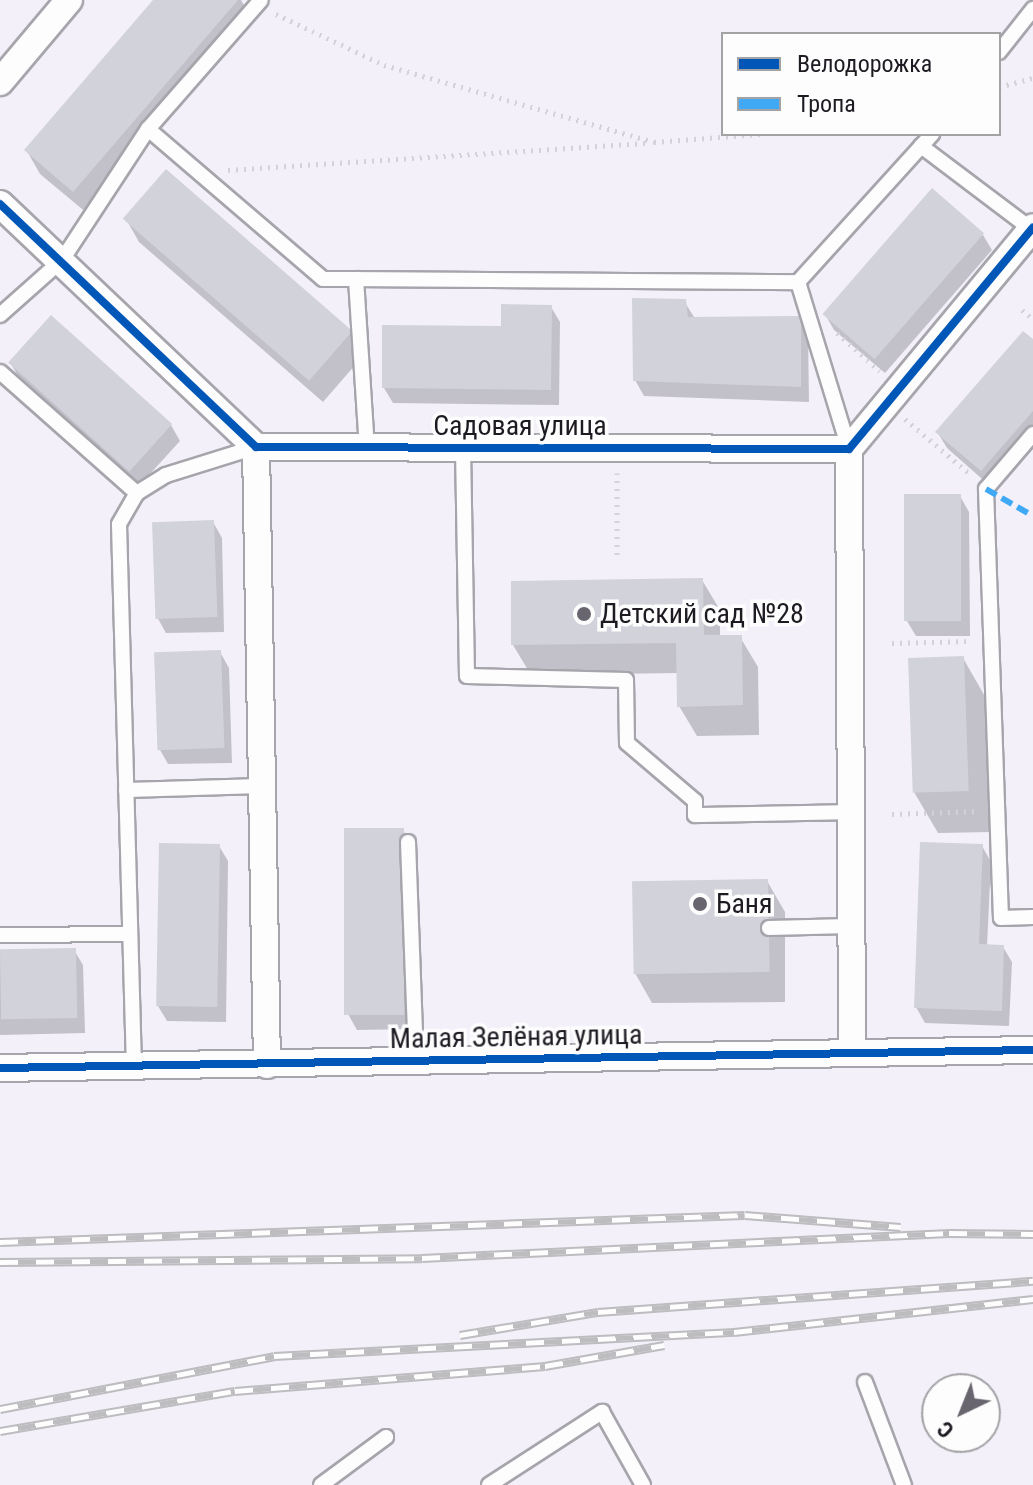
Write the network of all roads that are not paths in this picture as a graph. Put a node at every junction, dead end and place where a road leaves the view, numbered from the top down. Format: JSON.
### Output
{"nodes":[{"id":1,"x":69,"y":0,"type":"edge"},
{"id":2,"x":259,"y":2,"type":"edge"},
{"id":3,"x":1033,"y":9,"type":"edge"},
{"id":4,"x":1001,"y":49,"type":"edge"},
{"id":5,"x":0,"y":82,"type":"edge"},
{"id":6,"x":148,"y":129,"type":"junction"},
{"id":7,"x":930,"y":136,"type":"edge"},
{"id":8,"x":921,"y":146,"type":"junction"},
{"id":9,"x":0,"y":204,"type":"edge"},
{"id":10,"x":1032,"y":228,"type":"edge"},
{"id":11,"x":62,"y":260,"type":"junction"},
{"id":12,"x":356,"y":279,"type":"junction"},
{"id":13,"x":798,"y":282,"type":"junction"},
{"id":14,"x":0,"y":315,"type":"edge"},
{"id":15,"x":0,"y":372,"type":"edge"},
{"id":16,"x":1033,"y":434,"type":"edge"},
{"id":17,"x":256,"y":447,"type":"junction"},
{"id":18,"x":367,"y":447,"type":"junction"},
{"id":19,"x":463,"y":448,"type":"junction"},
{"id":20,"x":849,"y":449,"type":"junction"},
{"id":21,"x":137,"y":493,"type":"junction"},
{"id":22,"x":262,"y":786,"type":"junction"},
{"id":23,"x":126,"y":790,"type":"junction"},
{"id":24,"x":849,"y":812,"type":"junction"},
{"id":25,"x":408,"y":842,"type":"dead end"},
{"id":26,"x":1033,"y":917,"type":"edge"},
{"id":27,"x":850,"y":926,"type":"junction"},
{"id":28,"x":769,"y":928,"type":"dead end"},
{"id":29,"x":130,"y":934,"type":"junction"},
{"id":30,"x":0,"y":935,"type":"edge"},
{"id":31,"x":1033,"y":1050,"type":"edge"},
{"id":32,"x":852,"y":1051,"type":"junction"},
{"id":33,"x":416,"y":1061,"type":"junction"},
{"id":34,"x":267,"y":1065,"type":"junction"},
{"id":35,"x":0,"y":1068,"type":"edge"},
{"id":36,"x":134,"y":1068,"type":"junction"},
{"id":37,"x":865,"y":1382,"type":"dead end"},
{"id":38,"x":386,"y":1437,"type":"dead end"},
{"id":39,"x":321,"y":1485,"type":"edge"},
{"id":40,"x":489,"y":1485,"type":"edge"},
{"id":41,"x":643,"y":1485,"type":"edge"},
{"id":42,"x":904,"y":1485,"type":"edge"}],
"edges":[{"from":1,"to":5,"type":"street"},
{"from":2,"to":6,"type":"lane"},
{"from":3,"to":4,"type":"lane"},
{"from":6,"to":11,"type":"lane"},
{"from":6,"to":12,"type":"lane"},
{"from":7,"to":8,"type":"lane"},
{"from":8,"to":10,"type":"lane"},
{"from":8,"to":13,"type":"lane"},
{"from":9,"to":11,"type":"street"},
{"from":10,"to":20,"type":"street"},
{"from":11,"to":14,"type":"lane"},
{"from":11,"to":17,"type":"street"},
{"from":12,"to":13,"type":"lane"},
{"from":12,"to":18,"type":"lane"},
{"from":13,"to":20,"type":"lane"},
{"from":15,"to":21,"type":"lane"},
{"from":16,"to":26,"type":"lane"},
{"from":17,"to":18,"type":"street","name":"Садовая улица"},
{"from":17,"to":21,"type":"lane"},
{"from":17,"to":22,"type":"street"},
{"from":18,"to":19,"type":"street","name":"Садовая улица"},
{"from":19,"to":20,"type":"street","name":"Садовая улица"},
{"from":19,"to":24,"type":"lane"},
{"from":20,"to":24,"type":"street"},
{"from":21,"to":23,"type":"lane"},
{"from":22,"to":23,"type":"lane"},
{"from":22,"to":34,"type":"street"},
{"from":23,"to":29,"type":"lane"},
{"from":24,"to":27,"type":"street"},
{"from":25,"to":33,"type":"lane"},
{"from":27,"to":28,"type":"lane"},
{"from":27,"to":32,"type":"street"},
{"from":29,"to":30,"type":"lane"},
{"from":29,"to":36,"type":"lane"},
{"from":31,"to":32,"type":"street","name":"Малая Зелёная улица"},
{"from":32,"to":33,"type":"street","name":"Малая Зелёная улица"},
{"from":33,"to":34,"type":"street","name":"Малая Зелёная улица"},
{"from":34,"to":36,"type":"street","name":"Малая Зелёная улица"},
{"from":35,"to":36,"type":"street","name":"Малая Зелёная улица"},
{"from":37,"to":42,"type":"lane"},
{"from":38,"to":39,"type":"lane"},
{"from":40,"to":41,"type":"lane"}]}
